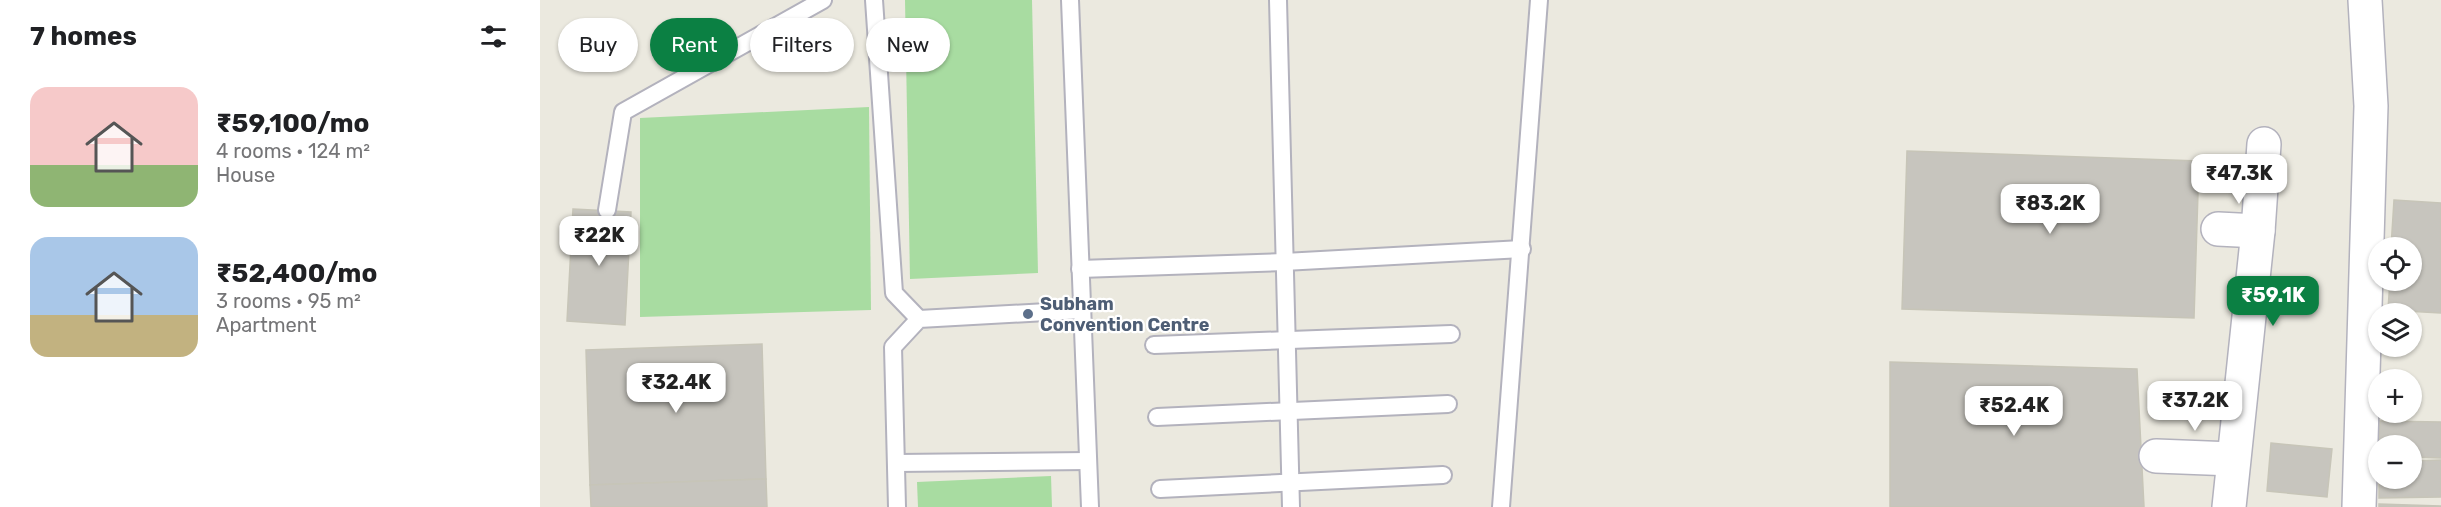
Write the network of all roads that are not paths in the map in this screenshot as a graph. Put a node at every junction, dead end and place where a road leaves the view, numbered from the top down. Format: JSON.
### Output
{"nodes":[{"id":1,"x":823,"y":0,"type":"edge"},
{"id":2,"x":874,"y":0,"type":"edge"},
{"id":3,"x":1070,"y":0,"type":"edge"},
{"id":4,"x":1278,"y":0,"type":"edge"},
{"id":5,"x":1539,"y":0,"type":"edge"},
{"id":6,"x":2365,"y":0,"type":"edge"},
{"id":7,"x":2264,"y":144,"type":"dead end"},
{"id":8,"x":607,"y":210,"type":"dead end"},
{"id":9,"x":2217,"y":229,"type":"dead end"},
{"id":10,"x":2258,"y":231,"type":"junction"},
{"id":11,"x":1521,"y":249,"type":"junction"},
{"id":12,"x":1284,"y":262,"type":"junction"},
{"id":13,"x":1080,"y":269,"type":"junction"},
{"id":14,"x":1082,"y":310,"type":"junction"},
{"id":15,"x":919,"y":319,"type":"junction"},
{"id":16,"x":1451,"y":334,"type":"dead end"},
{"id":17,"x":1287,"y":340,"type":"junction"},
{"id":18,"x":1154,"y":345,"type":"dead end"},
{"id":19,"x":1448,"y":404,"type":"dead end"},
{"id":20,"x":1288,"y":412,"type":"junction"},
{"id":21,"x":1157,"y":417,"type":"dead end"},
{"id":22,"x":2156,"y":456,"type":"dead end"},
{"id":23,"x":2233,"y":459,"type":"junction"},
{"id":24,"x":1088,"y":461,"type":"junction"},
{"id":25,"x":897,"y":463,"type":"junction"},
{"id":26,"x":1443,"y":474,"type":"dead end"},
{"id":27,"x":1290,"y":483,"type":"junction"},
{"id":28,"x":1160,"y":489,"type":"dead end"},
{"id":29,"x":897,"y":507,"type":"edge"},
{"id":30,"x":1090,"y":507,"type":"edge"},
{"id":31,"x":1291,"y":507,"type":"edge"},
{"id":32,"x":1501,"y":507,"type":"edge"},
{"id":33,"x":2229,"y":507,"type":"edge"},
{"id":34,"x":2359,"y":507,"type":"edge"}],
"edges":[{"from":1,"to":8,"type":"lane"},
{"from":2,"to":15,"type":"lane"},
{"from":3,"to":13,"type":"lane"},
{"from":4,"to":12,"type":"lane"},
{"from":5,"to":11,"type":"lane"},
{"from":6,"to":34,"type":"street"},
{"from":7,"to":10,"type":"street"},
{"from":9,"to":10,"type":"street"},
{"from":10,"to":23,"type":"street"},
{"from":11,"to":12,"type":"lane"},
{"from":11,"to":32,"type":"lane"},
{"from":12,"to":13,"type":"lane"},
{"from":12,"to":17,"type":"lane"},
{"from":13,"to":14,"type":"lane"},
{"from":14,"to":15,"type":"lane"},
{"from":14,"to":24,"type":"lane"},
{"from":15,"to":25,"type":"lane"},
{"from":16,"to":17,"type":"lane"},
{"from":17,"to":18,"type":"lane"},
{"from":17,"to":20,"type":"lane"},
{"from":19,"to":20,"type":"lane"},
{"from":20,"to":21,"type":"lane"},
{"from":20,"to":27,"type":"lane"},
{"from":22,"to":23,"type":"street"},
{"from":23,"to":33,"type":"street"},
{"from":24,"to":25,"type":"lane"},
{"from":24,"to":30,"type":"lane"},
{"from":25,"to":29,"type":"lane"},
{"from":26,"to":27,"type":"lane"},
{"from":27,"to":28,"type":"lane"},
{"from":27,"to":31,"type":"lane"}]}
